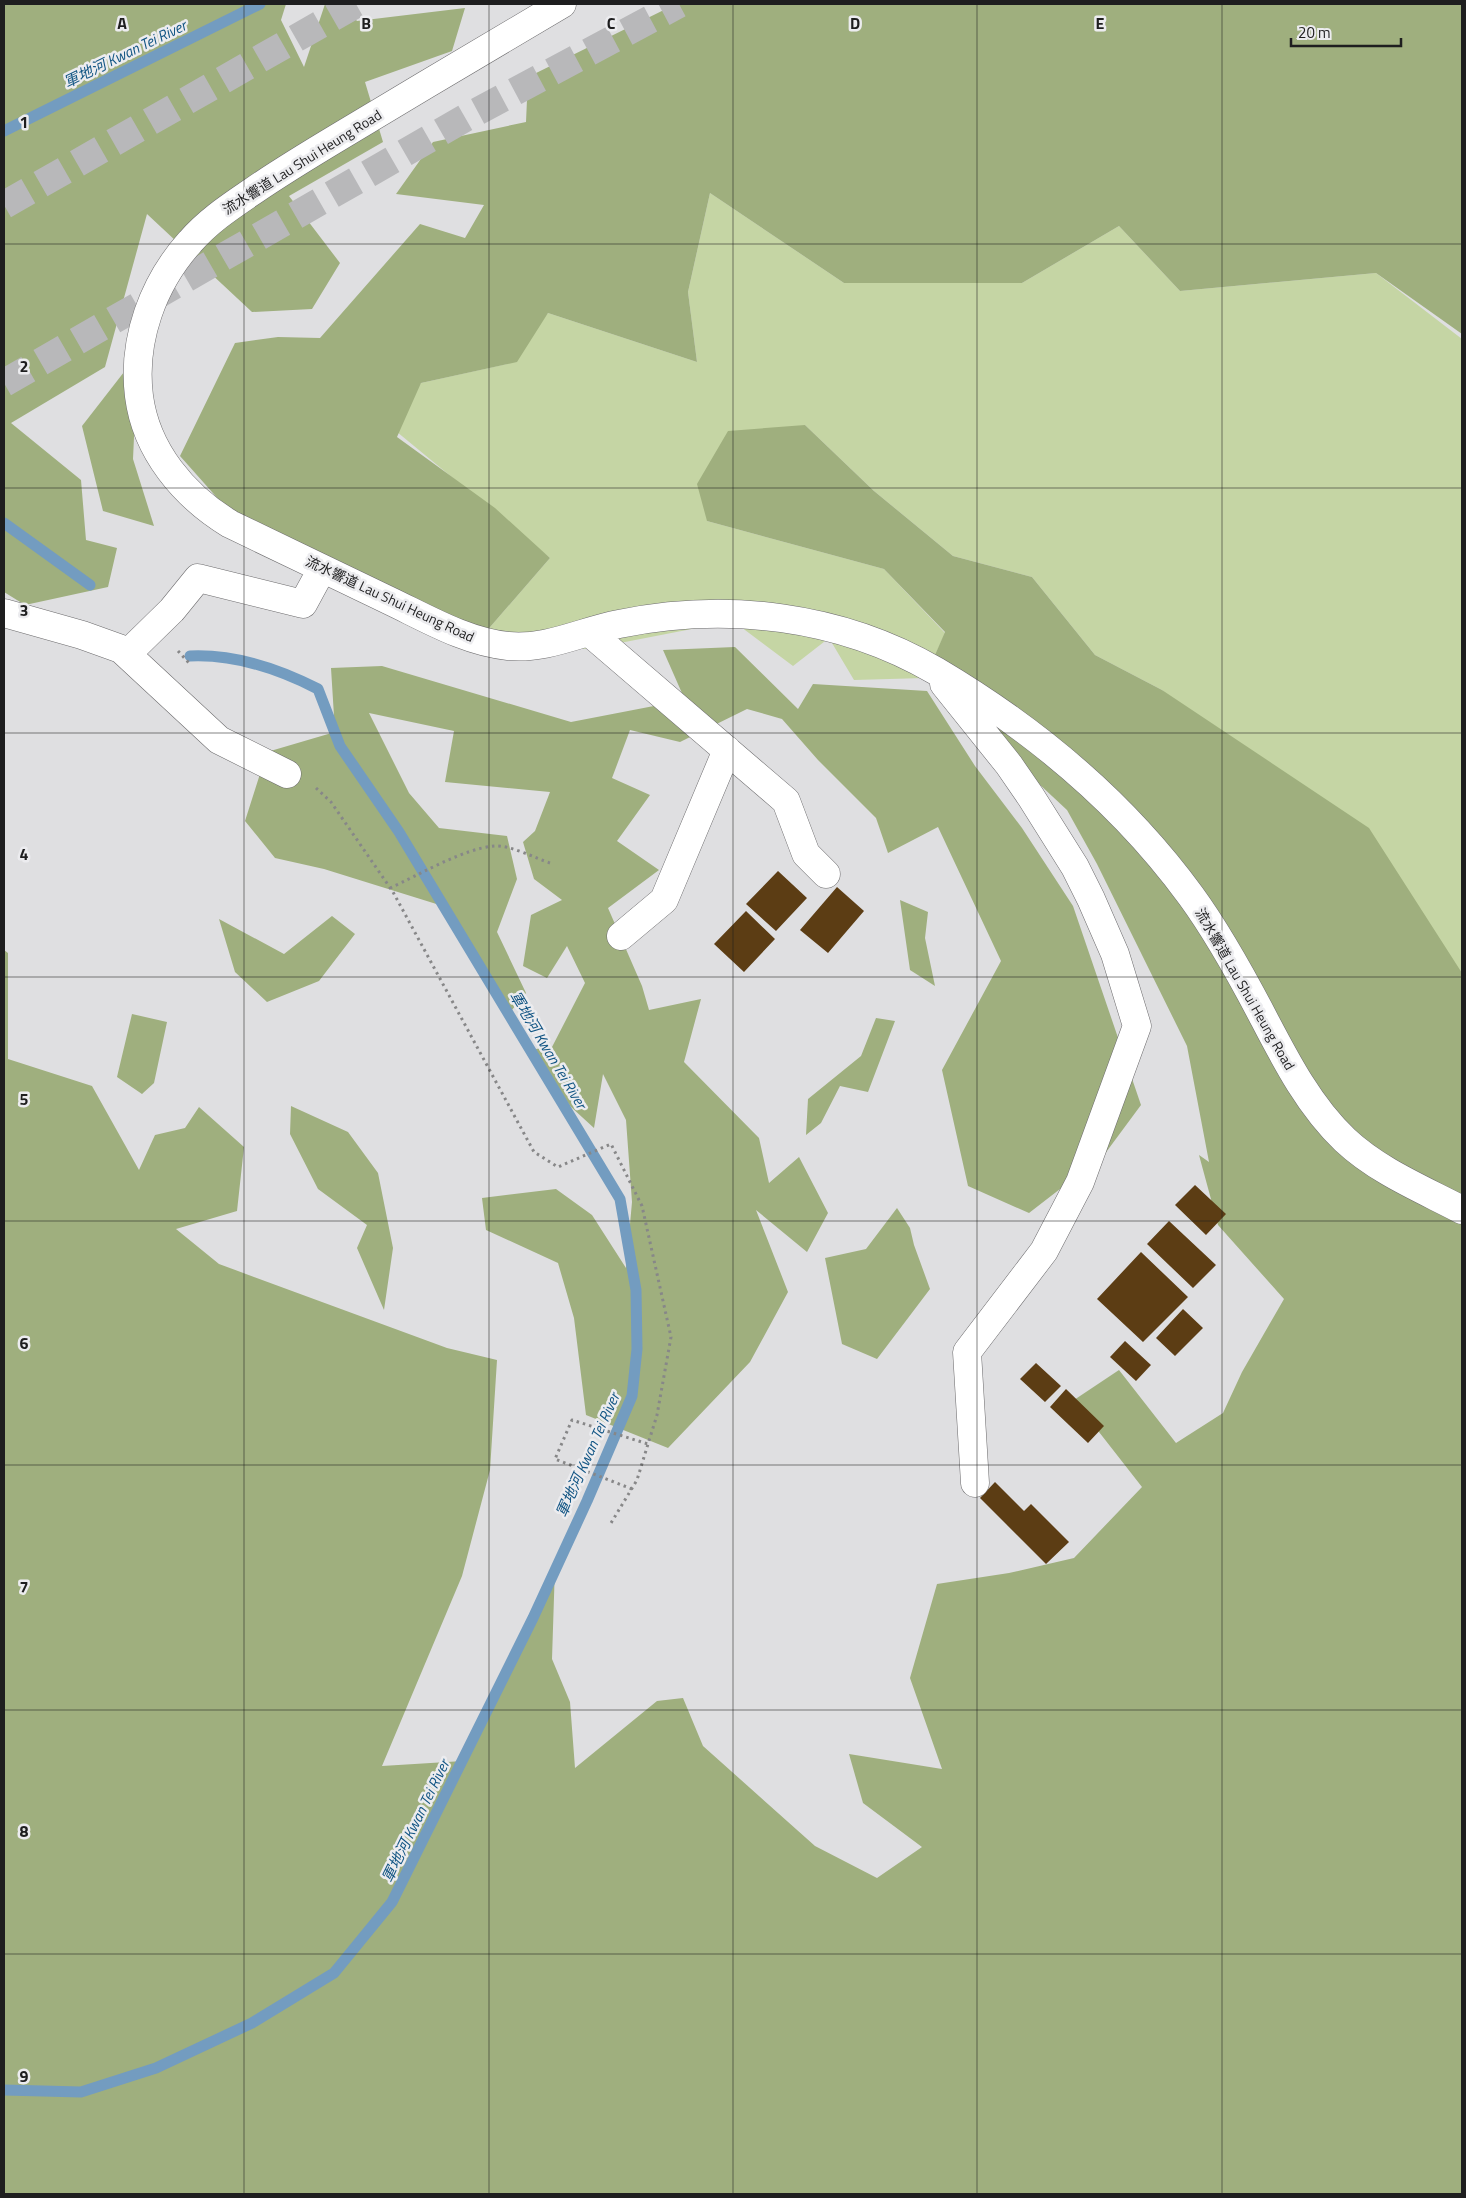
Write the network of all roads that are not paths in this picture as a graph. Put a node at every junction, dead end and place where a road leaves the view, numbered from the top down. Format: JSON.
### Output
{"nodes":[{"id":1,"x":562,"y":4,"type":"edge"},
{"id":2,"x":322,"y":568,"type":"junction"},
{"id":3,"x":4,"y":613,"type":"edge"},
{"id":4,"x":589,"y":632,"type":"junction"},
{"id":5,"x":127,"y":654,"type":"junction"},
{"id":6,"x":932,"y":668,"type":"junction"},
{"id":7,"x":727,"y":750,"type":"junction"},
{"id":8,"x":298,"y":778,"type":"road end"},
{"id":9,"x":826,"y":874,"type":"dead end"},
{"id":10,"x":621,"y":936,"type":"dead end"},
{"id":11,"x":1462,"y":1210,"type":"edge"},
{"id":12,"x":975,"y":1483,"type":"dead end"}],
"edges":[{"from":1,"to":2,"type":"street","name":"流水響道 Lau Shui Heung Road"},
{"from":2,"to":4,"type":"street","name":"流水響道 Lau Shui Heung Road"},
{"from":2,"to":5,"type":"street"},
{"from":3,"to":5,"type":"street"},
{"from":4,"to":6,"type":"street","name":"流水響道 Lau Shui Heung Road"},
{"from":4,"to":7,"type":"street"},
{"from":5,"to":8,"type":"street"},
{"from":6,"to":11,"type":"street","name":"流水響道 Lau Shui Heung Road"},
{"from":6,"to":12,"type":"street"},
{"from":7,"to":9,"type":"street"},
{"from":7,"to":10,"type":"street"}]}
